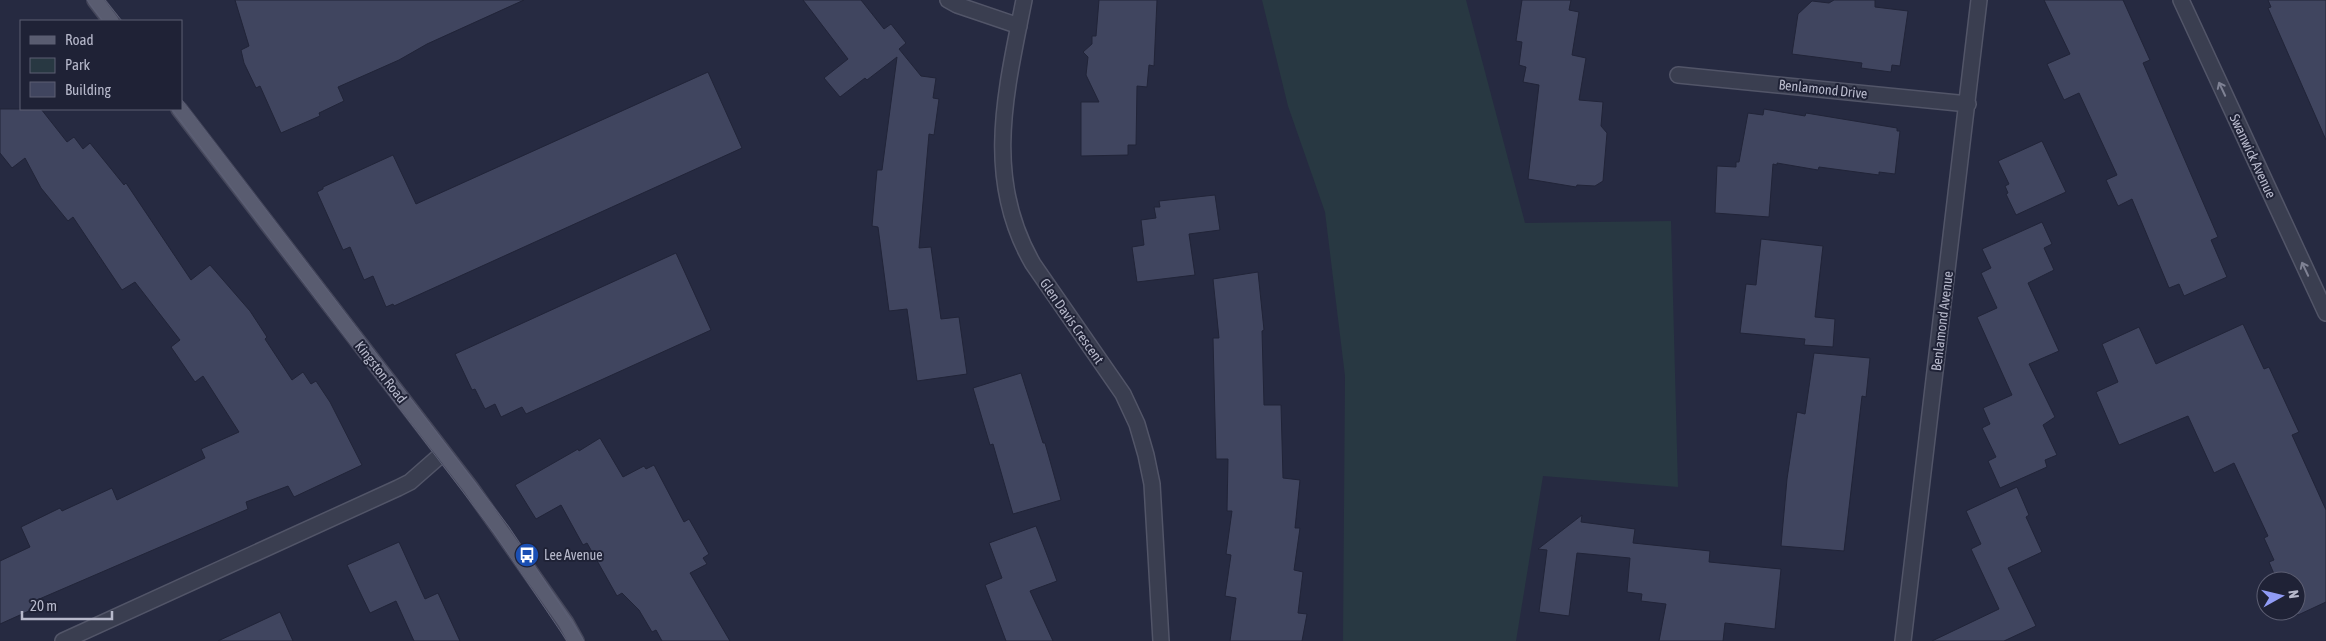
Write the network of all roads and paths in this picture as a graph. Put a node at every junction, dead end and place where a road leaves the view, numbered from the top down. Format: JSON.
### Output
{"nodes":[{"id":1,"x":95,"y":0,"type":"edge"},
{"id":2,"x":948,"y":0,"type":"edge"},
{"id":3,"x":1024,"y":0,"type":"edge"},
{"id":4,"x":1979,"y":0,"type":"edge"},
{"id":5,"x":2181,"y":0,"type":"edge"},
{"id":6,"x":110,"y":20,"type":"edge"},
{"id":7,"x":1019,"y":26,"type":"junction"},
{"id":8,"x":1678,"y":75,"type":"dead end"},
{"id":9,"x":1968,"y":104,"type":"junction"},
{"id":10,"x":179,"y":110,"type":"edge"},
{"id":11,"x":2326,"y":313,"type":"edge"},
{"id":12,"x":443,"y":453,"type":"junction"},
{"id":13,"x":62,"y":641,"type":"edge"},
{"id":14,"x":576,"y":641,"type":"edge"},
{"id":15,"x":1161,"y":641,"type":"edge"},
{"id":16,"x":1904,"y":641,"type":"edge"}],
"edges":[{"from":1,"to":6,"type":"main road"},
{"from":2,"to":7,"type":"street"},
{"from":3,"to":7,"type":"street","name":"Glen Davis Crescent"},
{"from":4,"to":9,"type":"street","name":"Benlamond Avenue"},
{"from":11,"to":5,"type":"street","name":"Swanwick Avenue","one_way":true},
{"from":7,"to":15,"type":"street","name":"Glen Davis Crescent"},
{"from":8,"to":9,"type":"street","name":"Benlamond Drive"},
{"from":9,"to":16,"type":"street","name":"Benlamond Avenue"},
{"from":10,"to":12,"type":"main road","name":"Kingston Road"},
{"from":12,"to":13,"type":"street"},
{"from":12,"to":14,"type":"main road","name":"Kingston Road"}]}
